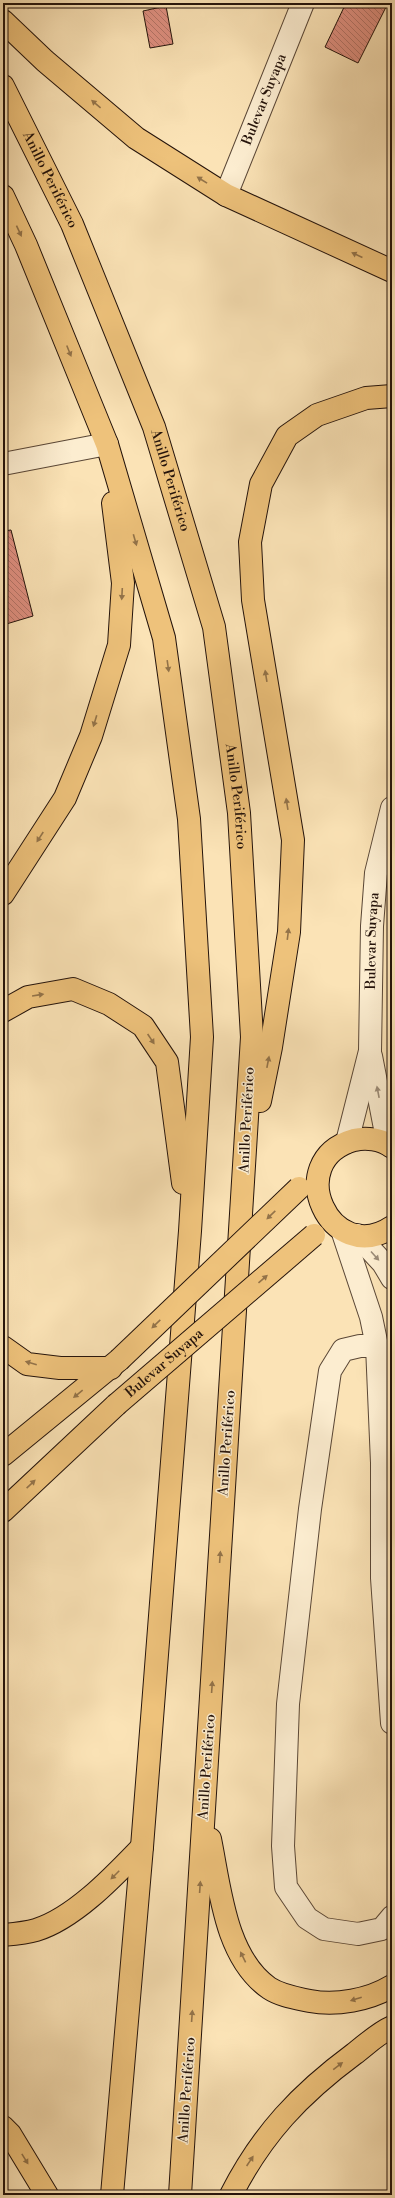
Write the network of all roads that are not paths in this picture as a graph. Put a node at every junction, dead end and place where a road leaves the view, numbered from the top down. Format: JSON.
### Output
{"nodes":[{"id":1,"x":303,"y":3,"type":"edge"},
{"id":2,"x":3,"y":21,"type":"edge"},
{"id":3,"x":3,"y":86,"type":"edge"},
{"id":4,"x":226,"y":195,"type":"junction"},
{"id":5,"x":3,"y":196,"type":"edge"},
{"id":6,"x":392,"y":271,"type":"edge"},
{"id":7,"x":392,"y":396,"type":"edge"},
{"id":8,"x":107,"y":444,"type":"junction"},
{"id":9,"x":3,"y":464,"type":"edge"},
{"id":10,"x":392,"y":808,"type":"edge"},
{"id":11,"x":3,"y":894,"type":"edge"},
{"id":12,"x":3,"y":1011,"type":"edge"},
{"id":13,"x":370,"y":1051,"type":"junction"},
{"id":14,"x":347,"y":1142,"type":"junction"},
{"id":15,"x":390,"y":1145,"type":"edge"},
{"id":16,"x":322,"y":1167,"type":"junction"},
{"id":17,"x":243,"y":1183,"type":"junction"},
{"id":18,"x":392,"y":1227,"type":"edge"},
{"id":19,"x":343,"y":1228,"type":"junction"},
{"id":20,"x":190,"y":1231,"type":"junction"},
{"id":21,"x":392,"y":1278,"type":"edge"},
{"id":22,"x":377,"y":1346,"type":"junction"},
{"id":23,"x":3,"y":1347,"type":"edge"},
{"id":24,"x":115,"y":1364,"type":"junction"},
{"id":25,"x":3,"y":1455,"type":"edge"},
{"id":26,"x":3,"y":1511,"type":"edge"},
{"id":27,"x":392,"y":1723,"type":"edge"},
{"id":28,"x":204,"y":1810,"type":"junction"},
{"id":29,"x":142,"y":1846,"type":"junction"},
{"id":30,"x":392,"y":1917,"type":"edge"},
{"id":31,"x":3,"y":1935,"type":"edge"},
{"id":32,"x":392,"y":1986,"type":"edge"},
{"id":33,"x":392,"y":2027,"type":"edge"},
{"id":34,"x":3,"y":2127,"type":"edge"},
{"id":35,"x":47,"y":2195,"type":"edge"},
{"id":36,"x":112,"y":2195,"type":"edge"},
{"id":37,"x":180,"y":2195,"type":"edge"},
{"id":38,"x":231,"y":2195,"type":"edge"}],
"edges":[{"from":1,"to":4,"type":"street","name":"Bulevar Suyapa"},
{"from":4,"to":2,"type":"main road","one_way":true},
{"from":3,"to":17,"type":"main road","name":"Anillo Periférico"},
{"from":6,"to":4,"type":"main road","one_way":true},
{"from":5,"to":8,"type":"main road","one_way":true},
{"from":17,"to":7,"type":"main road","one_way":true},
{"from":8,"to":9,"type":"street"},
{"from":8,"to":11,"type":"main road","one_way":true},
{"from":8,"to":20,"type":"main road","one_way":true},
{"from":10,"to":13,"type":"street","name":"Bulevar Suyapa"},
{"from":12,"to":20,"type":"main road","one_way":true},
{"from":13,"to":14,"type":"street","name":"Bulevar Suyapa"},
{"from":15,"to":13,"type":"street","name":"Bulevar Suyapa","one_way":true},
{"from":14,"to":15,"type":"main road"},
{"from":14,"to":16,"type":"main road"},
{"from":16,"to":19,"type":"main road"},
{"from":16,"to":24,"type":"main road","one_way":true,"bridge":true},
{"from":28,"to":17,"type":"main road","name":"Anillo Periférico","one_way":true},
{"from":18,"to":19,"type":"main road"},
{"from":19,"to":21,"type":"street","one_way":true},
{"from":19,"to":22,"type":"street"},
{"from":26,"to":19,"type":"main road","name":"Bulevar Suyapa","one_way":true,"bridge":true},
{"from":20,"to":29,"type":"main road"},
{"from":22,"to":27,"type":"street"},
{"from":22,"to":30,"type":"street"},
{"from":24,"to":23,"type":"main road","one_way":true},
{"from":24,"to":25,"type":"main road","one_way":true},
{"from":32,"to":28,"type":"main road","one_way":true},
{"from":37,"to":28,"type":"main road","name":"Anillo Periférico","one_way":true},
{"from":29,"to":31,"type":"main road","one_way":true},
{"from":29,"to":36,"type":"main road"},
{"from":38,"to":33,"type":"main road","one_way":true},
{"from":34,"to":35,"type":"main road","one_way":true}]}
